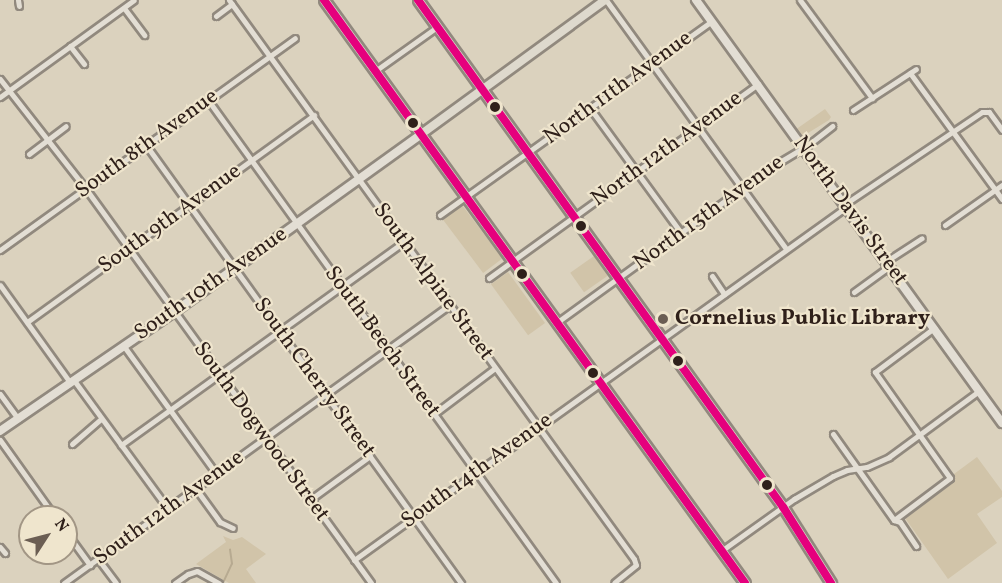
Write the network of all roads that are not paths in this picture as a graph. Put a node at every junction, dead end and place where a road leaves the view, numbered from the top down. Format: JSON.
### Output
{"nodes":[{"id":1,"x":134,"y":0,"type":"edge"},
{"id":2,"x":324,"y":0,"type":"edge"},
{"id":3,"x":418,"y":0,"type":"edge"},
{"id":4,"x":606,"y":0,"type":"edge"},
{"id":5,"x":696,"y":0,"type":"edge"},
{"id":6,"x":800,"y":0,"type":"edge"},
{"id":7,"x":231,"y":2,"type":"edge"},
{"id":8,"x":124,"y":8,"type":"junction"},
{"id":9,"x":216,"y":16,"type":"dead end"},
{"id":10,"x":712,"y":21,"type":"junction"},
{"id":11,"x":437,"y":27,"type":"junction"},
{"id":12,"x":144,"y":35,"type":"dead end"},
{"id":13,"x":294,"y":38,"type":"dead end"},
{"id":14,"x":70,"y":46,"type":"junction"},
{"id":15,"x":271,"y":55,"type":"junction"},
{"id":16,"x":84,"y":64,"type":"dead end"},
{"id":17,"x":652,"y":64,"type":"junction"},
{"id":18,"x":916,"y":69,"type":"dead end"},
{"id":19,"x":375,"y":71,"type":"junction"},
{"id":20,"x":910,"y":73,"type":"junction"},
{"id":21,"x":0,"y":79,"type":"edge"},
{"id":22,"x":758,"y":84,"type":"junction"},
{"id":23,"x":482,"y":89,"type":"junction"},
{"id":24,"x":8,"y":90,"type":"junction"},
{"id":25,"x":0,"y":97,"type":"edge"},
{"id":26,"x":872,"y":98,"type":"junction"},
{"id":27,"x":208,"y":100,"type":"junction"},
{"id":28,"x":590,"y":108,"type":"junction"},
{"id":29,"x":853,"y":110,"type":"dead end"},
{"id":30,"x":314,"y":115,"type":"junction"},
{"id":31,"x":1001,"y":125,"type":"edge"},
{"id":32,"x":66,"y":126,"type":"dead end"},
{"id":33,"x":832,"y":126,"type":"dead end"},
{"id":34,"x":698,"y":127,"type":"junction"},
{"id":35,"x":953,"y":132,"type":"junction"},
{"id":36,"x":420,"y":135,"type":"junction"},
{"id":37,"x":48,"y":140,"type":"junction"},
{"id":38,"x":146,"y":145,"type":"junction"},
{"id":39,"x":803,"y":146,"type":"junction"},
{"id":40,"x":528,"y":153,"type":"junction"},
{"id":41,"x":29,"y":154,"type":"dead end"},
{"id":42,"x":251,"y":160,"type":"junction"},
{"id":43,"x":636,"y":172,"type":"junction"},
{"id":44,"x":359,"y":178,"type":"junction"},
{"id":45,"x":1002,"y":185,"type":"edge"},
{"id":46,"x":742,"y":188,"type":"junction"},
{"id":47,"x":86,"y":189,"type":"junction"},
{"id":48,"x":995,"y":190,"type":"junction"},
{"id":49,"x":465,"y":197,"type":"junction"},
{"id":50,"x":1002,"y":199,"type":"edge"},
{"id":51,"x":189,"y":205,"type":"junction"},
{"id":52,"x":845,"y":205,"type":"junction"},
{"id":53,"x":440,"y":215,"type":"dead end"},
{"id":54,"x":574,"y":217,"type":"junction"},
{"id":55,"x":297,"y":223,"type":"junction"},
{"id":56,"x":945,"y":225,"type":"dead end"},
{"id":57,"x":681,"y":233,"type":"junction"},
{"id":58,"x":922,"y":238,"type":"dead end"},
{"id":59,"x":404,"y":242,"type":"junction"},
{"id":60,"x":129,"y":249,"type":"junction"},
{"id":61,"x":786,"y":249,"type":"junction"},
{"id":62,"x":0,"y":250,"type":"edge"},
{"id":63,"x":512,"y":261,"type":"junction"},
{"id":64,"x":887,"y":263,"type":"junction"},
{"id":65,"x":235,"y":268,"type":"junction"},
{"id":66,"x":712,"y":276,"type":"dead end"},
{"id":67,"x":489,"y":278,"type":"dead end"},
{"id":68,"x":618,"y":278,"type":"junction"},
{"id":69,"x":0,"y":285,"type":"edge"},
{"id":70,"x":342,"y":286,"type":"junction"},
{"id":71,"x":854,"y":292,"type":"dead end"},
{"id":72,"x":724,"y":294,"type":"junction"},
{"id":73,"x":449,"y":305,"type":"junction"},
{"id":74,"x":174,"y":312,"type":"junction"},
{"id":75,"x":27,"y":322,"type":"junction"},
{"id":76,"x":556,"y":323,"type":"junction"},
{"id":77,"x":934,"y":328,"type":"junction"},
{"id":78,"x":280,"y":330,"type":"junction"},
{"id":79,"x":662,"y":339,"type":"junction"},
{"id":80,"x":123,"y":345,"type":"junction"},
{"id":81,"x":388,"y":349,"type":"junction"},
{"id":82,"x":495,"y":368,"type":"junction"},
{"id":83,"x":221,"y":374,"type":"junction"},
{"id":84,"x":71,"y":380,"type":"junction"},
{"id":85,"x":600,"y":383,"type":"junction"},
{"id":86,"x":979,"y":391,"type":"junction"},
{"id":87,"x":0,"y":394,"type":"edge"},
{"id":88,"x":326,"y":394,"type":"junction"},
{"id":89,"x":169,"y":411,"type":"junction"},
{"id":90,"x":434,"y":414,"type":"junction"},
{"id":91,"x":18,"y":419,"type":"junction"},
{"id":92,"x":101,"y":419,"type":"junction"},
{"id":93,"x":1002,"y":423,"type":"edge"},
{"id":94,"x":538,"y":428,"type":"junction"},
{"id":95,"x":0,"y":431,"type":"edge"},
{"id":96,"x":833,"y":434,"type":"dead end"},
{"id":97,"x":920,"y":435,"type":"junction"},
{"id":98,"x":267,"y":437,"type":"junction"},
{"id":99,"x":0,"y":441,"type":"edge"},
{"id":100,"x":72,"y":444,"type":"dead end"},
{"id":101,"x":121,"y":445,"type":"junction"},
{"id":102,"x":370,"y":456,"type":"junction"},
{"id":103,"x":856,"y":468,"type":"junction"},
{"id":104,"x":476,"y":472,"type":"junction"},
{"id":105,"x":217,"y":475,"type":"junction"},
{"id":106,"x":196,"y":489,"type":"junction"},
{"id":107,"x":311,"y":499,"type":"junction"},
{"id":108,"x":46,"y":505,"type":"edge"},
{"id":109,"x":783,"y":507,"type":"junction"},
{"id":110,"x":168,"y":509,"type":"junction"},
{"id":111,"x":414,"y":517,"type":"junction"},
{"id":112,"x":894,"y":520,"type":"junction"},
{"id":113,"x":233,"y":528,"type":"dead end"},
{"id":114,"x":916,"y":546,"type":"dead end"},
{"id":115,"x":0,"y":547,"type":"edge"},
{"id":116,"x":78,"y":548,"type":"edge"},
{"id":117,"x":721,"y":550,"type":"junction"},
{"id":118,"x":4,"y":553,"type":"dead end"},
{"id":119,"x":98,"y":559,"type":"junction"},
{"id":120,"x":354,"y":560,"type":"junction"},
{"id":121,"x":90,"y":565,"type":"junction"},
{"id":122,"x":217,"y":581,"type":"edge"},
{"id":123,"x":64,"y":583,"type":"edge"},
{"id":124,"x":116,"y":583,"type":"edge"},
{"id":125,"x":175,"y":583,"type":"edge"},
{"id":126,"x":372,"y":583,"type":"edge"},
{"id":127,"x":461,"y":583,"type":"edge"},
{"id":128,"x":556,"y":583,"type":"edge"},
{"id":129,"x":614,"y":583,"type":"edge"},
{"id":130,"x":745,"y":583,"type":"edge"},
{"id":131,"x":831,"y":583,"type":"edge"}],
"edges":[{"from":1,"to":8,"type":"street"},
{"from":2,"to":19,"type":"highway"},
{"from":3,"to":11,"type":"highway"},
{"from":4,"to":17,"type":"street"},
{"from":4,"to":23,"type":"main road"},
{"from":5,"to":10,"type":"street","name":"North Davis Street"},
{"from":6,"to":26,"type":"street"},
{"from":7,"to":9,"type":"street"},
{"from":7,"to":15,"type":"street","name":"South Alpine Street"},
{"from":8,"to":12,"type":"street"},
{"from":8,"to":14,"type":"street"},
{"from":10,"to":17,"type":"street","name":"North 11th Avenue"},
{"from":10,"to":22,"type":"street","name":"North Davis Street"},
{"from":11,"to":19,"type":"street"},
{"from":11,"to":23,"type":"highway"},
{"from":13,"to":15,"type":"street","name":"South 8th Avenue"},
{"from":14,"to":16,"type":"street"},
{"from":14,"to":24,"type":"street"},
{"from":15,"to":27,"type":"street","name":"South 8th Avenue"},
{"from":15,"to":30,"type":"street","name":"South Alpine Street"},
{"from":17,"to":28,"type":"street","name":"North 11th Avenue"},
{"from":17,"to":34,"type":"street"},
{"from":18,"to":20,"type":"street"},
{"from":19,"to":36,"type":"highway"},
{"from":20,"to":26,"type":"street"},
{"from":20,"to":35,"type":"street"},
{"from":21,"to":24,"type":"street","name":"South Dogwood Street"},
{"from":22,"to":34,"type":"street","name":"North 12th Avenue"},
{"from":22,"to":39,"type":"street","name":"North Davis Street"},
{"from":23,"to":36,"type":"main road"},
{"from":23,"to":40,"type":"highway"},
{"from":24,"to":25,"type":"street"},
{"from":24,"to":37,"type":"street","name":"South Dogwood Street"},
{"from":26,"to":29,"type":"street"},
{"from":27,"to":38,"type":"street","name":"South 8th Avenue"},
{"from":27,"to":42,"type":"street","name":"South Beech Street"},
{"from":28,"to":40,"type":"street","name":"North 11th Avenue"},
{"from":28,"to":43,"type":"street"},
{"from":30,"to":42,"type":"street","name":"South 9th Avenue"},
{"from":30,"to":44,"type":"street","name":"South Alpine Street"},
{"from":31,"to":35,"type":"street","name":"South 14th Avenue"},
{"from":32,"to":37,"type":"street"},
{"from":33,"to":39,"type":"street","name":"North 13th Avenue"},
{"from":34,"to":43,"type":"street","name":"North 12th Avenue"},
{"from":34,"to":46,"type":"street"},
{"from":35,"to":48,"type":"street"},
{"from":35,"to":52,"type":"street","name":"South 14th Avenue"},
{"from":36,"to":44,"type":"street","name":"South 10th Avenue"},
{"from":36,"to":49,"type":"highway"},
{"from":37,"to":41,"type":"street"},
{"from":37,"to":47,"type":"street","name":"South Dogwood Street"},
{"from":38,"to":47,"type":"street","name":"South 8th Avenue"},
{"from":38,"to":51,"type":"street","name":"South Cherry Street"},
{"from":39,"to":46,"type":"street","name":"North 13th Avenue"},
{"from":39,"to":52,"type":"street","name":"North Davis Street"},
{"from":40,"to":49,"type":"street","name":"North 11th Avenue"},
{"from":40,"to":54,"type":"highway"},
{"from":42,"to":51,"type":"street","name":"South 9th Avenue"},
{"from":42,"to":55,"type":"street","name":"South Beech Street"},
{"from":43,"to":54,"type":"street","name":"North 12th Avenue"},
{"from":43,"to":57,"type":"street"},
{"from":44,"to":55,"type":"street","name":"South 10th Avenue"},
{"from":44,"to":59,"type":"street","name":"South Alpine Street"},
{"from":45,"to":48,"type":"street"},
{"from":46,"to":57,"type":"street","name":"North 13th Avenue"},
{"from":46,"to":61,"type":"street"},
{"from":47,"to":60,"type":"street","name":"South Dogwood Street"},
{"from":47,"to":62,"type":"street","name":"South 8th Avenue"},
{"from":48,"to":50,"type":"street"},
{"from":48,"to":56,"type":"street"},
{"from":49,"to":53,"type":"street","name":"North 11th Avenue"},
{"from":49,"to":63,"type":"highway"},
{"from":51,"to":60,"type":"street","name":"South 9th Avenue"},
{"from":51,"to":65,"type":"street","name":"South Cherry Street"},
{"from":52,"to":61,"type":"street","name":"South 14th Avenue"},
{"from":52,"to":64,"type":"street","name":"North Davis Street"},
{"from":54,"to":63,"type":"street","name":"North 12th Avenue"},
{"from":54,"to":68,"type":"highway"},
{"from":55,"to":65,"type":"street","name":"South 10th Avenue"},
{"from":55,"to":70,"type":"street","name":"South Beech Street"},
{"from":57,"to":68,"type":"street","name":"North 13th Avenue"},
{"from":58,"to":64,"type":"street"},
{"from":59,"to":70,"type":"street"},
{"from":59,"to":73,"type":"street","name":"South Alpine Street"},
{"from":60,"to":74,"type":"street","name":"South Dogwood Street"},
{"from":60,"to":75,"type":"street","name":"South 9th Avenue"},
{"from":61,"to":72,"type":"street","name":"South 14th Avenue"},
{"from":63,"to":67,"type":"street","name":"North 12th Avenue"},
{"from":63,"to":76,"type":"highway"},
{"from":64,"to":71,"type":"street"},
{"from":64,"to":77,"type":"street","name":"North Davis Street"},
{"from":65,"to":74,"type":"street","name":"South 10th Avenue"},
{"from":65,"to":78,"type":"street","name":"South Cherry Street"},
{"from":66,"to":72,"type":"street"},
{"from":68,"to":76,"type":"street","name":"North 13th Avenue"},
{"from":68,"to":79,"type":"highway"},
{"from":69,"to":75,"type":"street"},
{"from":70,"to":78,"type":"street"},
{"from":70,"to":81,"type":"street","name":"South Beech Street"},
{"from":72,"to":79,"type":"street","name":"South 14th Avenue"},
{"from":73,"to":81,"type":"street","name":"South 12th Avenue"},
{"from":73,"to":82,"type":"street","name":"South Alpine Street"},
{"from":74,"to":80,"type":"street","name":"South 10th Avenue"},
{"from":74,"to":83,"type":"street","name":"South Dogwood Street"},
{"from":75,"to":84,"type":"street"},
{"from":76,"to":85,"type":"highway"},
{"from":77,"to":86,"type":"street","name":"North Davis Street"},
{"from":77,"to":97,"type":"street"},
{"from":78,"to":83,"type":"street"},
{"from":78,"to":88,"type":"street","name":"South Cherry Street"},
{"from":79,"to":85,"type":"street","name":"South 14th Avenue"},
{"from":79,"to":109,"type":"highway"},
{"from":80,"to":84,"type":"street","name":"South 10th Avenue"},
{"from":80,"to":89,"type":"street"},
{"from":81,"to":88,"type":"street","name":"South 12th Avenue"},
{"from":81,"to":90,"type":"street","name":"South Beech Street"},
{"from":82,"to":90,"type":"street"},
{"from":82,"to":94,"type":"street","name":"South Alpine Street"},
{"from":83,"to":89,"type":"street"},
{"from":83,"to":98,"type":"street","name":"South Dogwood Street"},
{"from":84,"to":91,"type":"street","name":"South 10th Avenue"},
{"from":84,"to":92,"type":"street"},
{"from":85,"to":94,"type":"street","name":"South 14th Avenue"},
{"from":85,"to":117,"type":"highway"},
{"from":86,"to":93,"type":"street","name":"North Davis Street"},
{"from":86,"to":97,"type":"street"},
{"from":87,"to":91,"type":"street"},
{"from":88,"to":98,"type":"street","name":"South 12th Avenue"},
{"from":88,"to":102,"type":"street","name":"South Cherry Street"},
{"from":89,"to":101,"type":"street"},
{"from":89,"to":105,"type":"street"},
{"from":90,"to":104,"type":"street","name":"South Beech Street"},
{"from":91,"to":95,"type":"street","name":"South 10th Avenue"},
{"from":92,"to":100,"type":"street"},
{"from":92,"to":101,"type":"street"},
{"from":94,"to":104,"type":"street","name":"South 14th Avenue"},
{"from":94,"to":129,"type":"street","name":"South Alpine Street"},
{"from":96,"to":103,"type":"street"},
{"from":97,"to":103,"type":"street"},
{"from":97,"to":112,"type":"street"},
{"from":98,"to":105,"type":"street","name":"South 12th Avenue"},
{"from":98,"to":107,"type":"street","name":"South Dogwood Street"},
{"from":99,"to":108,"type":"street"},
{"from":101,"to":110,"type":"street"},
{"from":102,"to":107,"type":"street"},
{"from":102,"to":111,"type":"street","name":"South Cherry Street"},
{"from":103,"to":109,"type":"street"},
{"from":103,"to":112,"type":"street"},
{"from":104,"to":111,"type":"street","name":"South 14th Avenue"},
{"from":104,"to":128,"type":"street","name":"South Beech Street"},
{"from":105,"to":106,"type":"street","name":"South 12th Avenue"},
{"from":106,"to":110,"type":"street","name":"South 12th Avenue"},
{"from":106,"to":113,"type":"street"},
{"from":107,"to":120,"type":"street","name":"South Dogwood Street"},
{"from":109,"to":117,"type":"street"},
{"from":109,"to":131,"type":"highway"},
{"from":110,"to":119,"type":"street","name":"South 12th Avenue"},
{"from":111,"to":120,"type":"street","name":"South 14th Avenue"},
{"from":111,"to":127,"type":"street","name":"South Cherry Street"},
{"from":112,"to":114,"type":"street"},
{"from":115,"to":118,"type":"street"},
{"from":116,"to":121,"type":"street"},
{"from":117,"to":130,"type":"highway"},
{"from":119,"to":121,"type":"street","name":"South 12th Avenue"},
{"from":119,"to":124,"type":"street"},
{"from":120,"to":126,"type":"street","name":"South Dogwood Street"},
{"from":121,"to":123,"type":"street","name":"South 12th Avenue"},
{"from":122,"to":125,"type":"street"}]}
